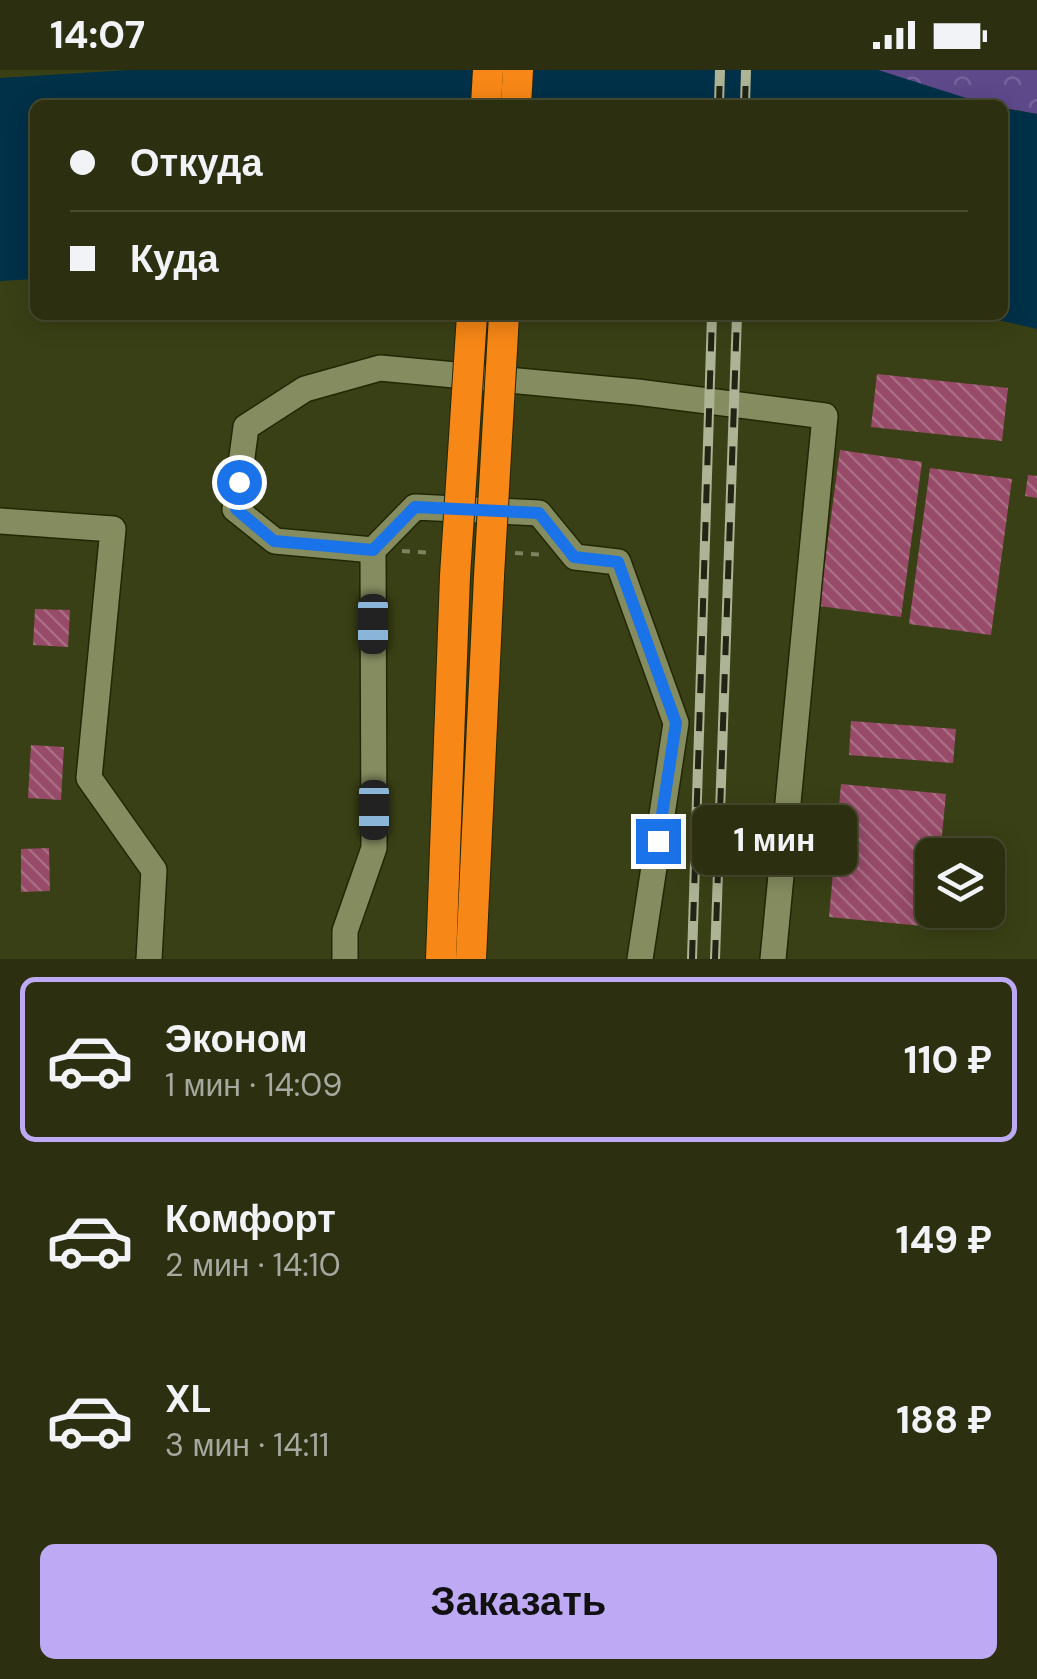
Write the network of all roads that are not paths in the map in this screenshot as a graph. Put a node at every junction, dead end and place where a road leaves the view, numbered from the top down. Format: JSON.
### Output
{"nodes":[{"id":1,"x":488,"y":70,"type":"edge"},
{"id":2,"x":518,"y":70,"type":"edge"},
{"id":3,"x":486,"y":100,"type":"edge"},
{"id":4,"x":516,"y":100,"type":"edge"},
{"id":5,"x":472,"y":320,"type":"edge"},
{"id":6,"x":504,"y":320,"type":"edge"},
{"id":7,"x":0,"y":521,"type":"edge"},
{"id":8,"x":373,"y":550,"type":"junction"},
{"id":9,"x":149,"y":959,"type":"edge"},
{"id":10,"x":345,"y":959,"type":"edge"},
{"id":11,"x":441,"y":959,"type":"edge"},
{"id":12,"x":471,"y":959,"type":"edge"},
{"id":13,"x":640,"y":959,"type":"edge"},
{"id":14,"x":773,"y":959,"type":"edge"}],
"edges":[{"from":1,"to":3,"type":"highway"},
{"from":2,"to":4,"type":"highway"},
{"from":5,"to":11,"type":"highway","bridge":true},
{"from":6,"to":12,"type":"highway","bridge":true},
{"from":7,"to":9,"type":"street"},
{"from":8,"to":10,"type":"street"},
{"from":8,"to":13,"type":"street"},
{"from":8,"to":14,"type":"street"}]}
